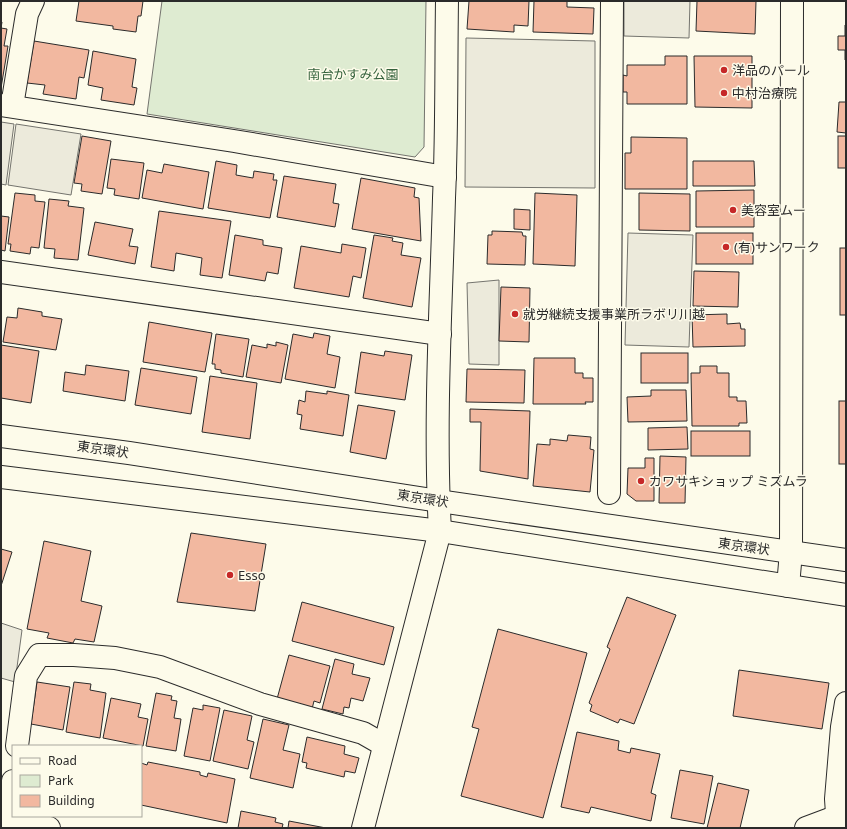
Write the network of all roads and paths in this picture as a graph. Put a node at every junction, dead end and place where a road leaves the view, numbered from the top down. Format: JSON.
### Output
{"nodes":[{"id":1,"x":33,"y":1,"type":"edge"},
{"id":2,"x":447,"y":1,"type":"edge"},
{"id":3,"x":612,"y":1,"type":"edge"},
{"id":4,"x":792,"y":1,"type":"edge"},
{"id":5,"x":6,"y":105,"type":"edge"},
{"id":6,"x":445,"y":177,"type":"junction"},
{"id":7,"x":1,"y":272,"type":"edge"},
{"id":8,"x":440,"y":334,"type":"junction"},
{"id":9,"x":1,"y":436,"type":"edge"},
{"id":10,"x":1,"y":477,"type":"edge"},
{"id":11,"x":609,"y":493,"type":"dead end"},
{"id":12,"x":439,"y":501,"type":"junction"},
{"id":13,"x":440,"y":531,"type":"junction"},
{"id":14,"x":791,"y":552,"type":"junction"},
{"id":15,"x":846,"y":560,"type":"edge"},
{"id":16,"x":788,"y":586,"type":"junction"},
{"id":17,"x":846,"y":595,"type":"edge"},
{"id":18,"x":846,"y":703,"type":"edge"},
{"id":19,"x":17,"y":745,"type":"edge"},
{"id":20,"x":384,"y":745,"type":"junction"},
{"id":21,"x":12,"y":785,"type":"edge"},
{"id":22,"x":840,"y":819,"type":"edge"},
{"id":23,"x":4,"y":821,"type":"edge"},
{"id":24,"x":48,"y":828,"type":"edge"},
{"id":25,"x":363,"y":828,"type":"edge"},
{"id":26,"x":806,"y":828,"type":"edge"}],
"edges":[{"from":1,"to":5,"type":"main road"},
{"from":2,"to":6,"type":"main road"},
{"from":3,"to":11,"type":"main road"},
{"from":4,"to":14,"type":"main road"},
{"from":5,"to":6,"type":"main road"},
{"from":6,"to":8,"type":"main road"},
{"from":7,"to":8,"type":"main road"},
{"from":8,"to":12,"type":"main road"},
{"from":9,"to":12,"type":"main road","name":"東京環状"},
{"from":10,"to":13,"type":"main road"},
{"from":12,"to":13,"type":"main road"},
{"from":12,"to":14,"type":"main road","name":"東京環状"},
{"from":13,"to":16,"type":"main road"},
{"from":13,"to":20,"type":"main road"},
{"from":14,"to":15,"type":"main road","name":"東京環状"},
{"from":14,"to":16,"type":"main road"},
{"from":16,"to":17,"type":"main road"},
{"from":18,"to":22,"type":"main road"},
{"from":19,"to":20,"type":"main road"},
{"from":20,"to":25,"type":"main road"},
{"from":21,"to":23,"type":"main road"},
{"from":22,"to":26,"type":"main road"},
{"from":23,"to":24,"type":"main road"}]}
